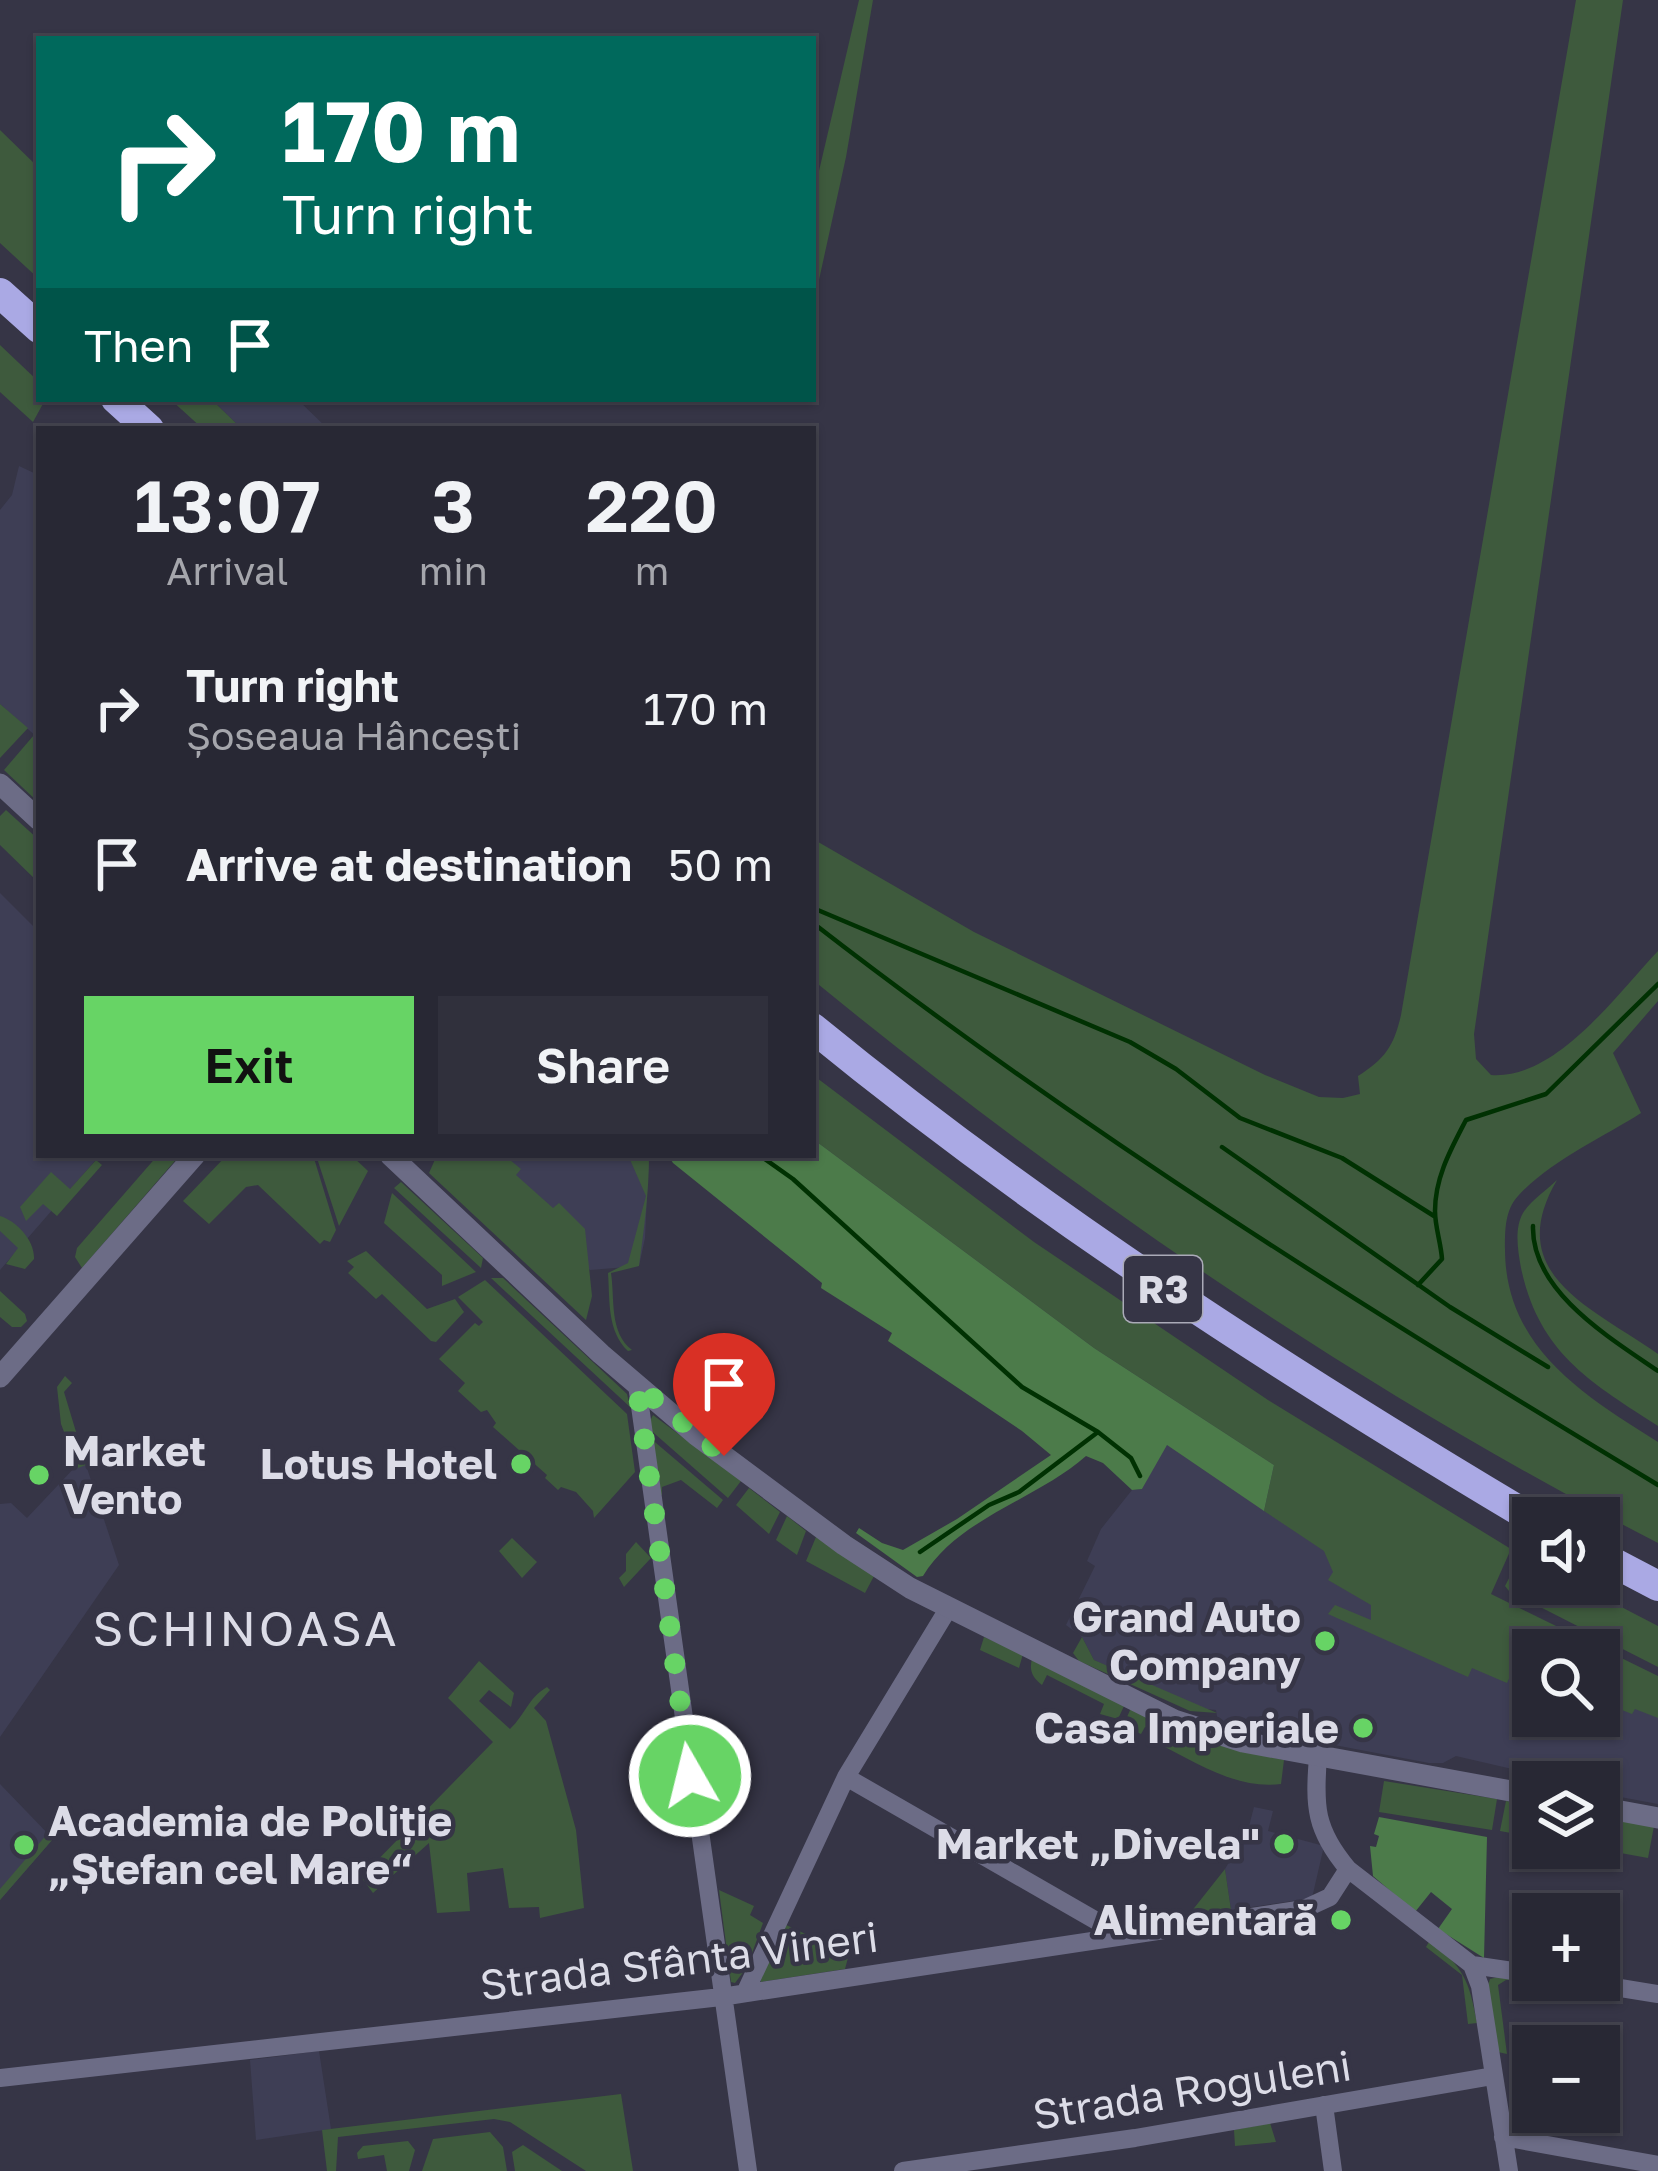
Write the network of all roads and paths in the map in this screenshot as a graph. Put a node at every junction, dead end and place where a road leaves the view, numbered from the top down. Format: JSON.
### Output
{"nodes":[{"id":1,"x":0,"y":292,"type":"edge"},
{"id":2,"x":36,"y":325,"type":"edge"},
{"id":3,"x":119,"y":402,"type":"edge"},
{"id":4,"x":146,"y":426,"type":"edge"},
{"id":5,"x":0,"y":784,"type":"edge"},
{"id":6,"x":36,"y":817,"type":"edge"},
{"id":7,"x":816,"y":1030,"type":"edge"},
{"id":8,"x":192,"y":1158,"type":"edge"},
{"id":9,"x":393,"y":1158,"type":"edge"},
{"id":10,"x":0,"y":1377,"type":"edge"},
{"id":11,"x":637,"y":1385,"type":"junction"},
{"id":12,"x":1512,"y":1506,"type":"edge"},
{"id":13,"x":1620,"y":1566,"type":"edge"},
{"id":14,"x":1658,"y":1586,"type":"edge"},
{"id":15,"x":948,"y":1609,"type":"junction"},
{"id":16,"x":1318,"y":1757,"type":"junction"},
{"id":17,"x":846,"y":1777,"type":"junction"},
{"id":18,"x":1512,"y":1791,"type":"edge"},
{"id":19,"x":1620,"y":1811,"type":"edge"},
{"id":20,"x":1658,"y":1818,"type":"edge"},
{"id":21,"x":1348,"y":1869,"type":"junction"},
{"id":22,"x":1121,"y":1936,"type":"junction"},
{"id":23,"x":1472,"y":1965,"type":"junction"},
{"id":24,"x":1512,"y":1971,"type":"edge"},
{"id":25,"x":1620,"y":1988,"type":"edge"},
{"id":26,"x":745,"y":1993,"type":"junction"},
{"id":27,"x":1658,"y":1994,"type":"edge"},
{"id":28,"x":721,"y":1997,"type":"junction"},
{"id":29,"x":1492,"y":2076,"type":"junction"},
{"id":30,"x":0,"y":2078,"type":"edge"},
{"id":31,"x":1324,"y":2105,"type":"junction"},
{"id":32,"x":1503,"y":2138,"type":"junction"},
{"id":33,"x":1658,"y":2165,"type":"edge"},
{"id":34,"x":913,"y":2170,"type":"edge"},
{"id":35,"x":748,"y":2171,"type":"edge"},
{"id":36,"x":1333,"y":2171,"type":"edge"},
{"id":37,"x":1509,"y":2171,"type":"edge"}],
"edges":[{"from":1,"to":2,"type":"highway"},
{"from":3,"to":4,"type":"highway"},
{"from":5,"to":6,"type":"street"},
{"from":7,"to":12,"type":"highway","number":"R3"},
{"from":8,"to":10,"type":"street"},
{"from":9,"to":11,"type":"street"},
{"from":11,"to":15,"type":"street"},
{"from":11,"to":28,"type":"street"},
{"from":13,"to":14,"type":"highway"},
{"from":15,"to":16,"type":"street"},
{"from":15,"to":17,"type":"street"},
{"from":16,"to":18,"type":"street"},
{"from":16,"to":21,"type":"street"},
{"from":17,"to":22,"type":"street"},
{"from":17,"to":26,"type":"street"},
{"from":19,"to":20,"type":"street"},
{"from":21,"to":22,"type":"street","name":"Strada Sfânta Vineri"},
{"from":21,"to":23,"type":"street"},
{"from":22,"to":26,"type":"street","name":"Strada Sfânta Vineri"},
{"from":23,"to":24,"type":"street"},
{"from":23,"to":29,"type":"street"},
{"from":25,"to":27,"type":"street"},
{"from":26,"to":28,"type":"street","name":"Strada Sfânta Vineri"},
{"from":28,"to":30,"type":"street","name":"Strada Sfânta Vineri"},
{"from":28,"to":35,"type":"street"},
{"from":29,"to":31,"type":"street","name":"Strada Roguleni"},
{"from":29,"to":32,"type":"street"},
{"from":31,"to":34,"type":"street","name":"Strada Roguleni"},
{"from":31,"to":36,"type":"street"},
{"from":32,"to":33,"type":"street"},
{"from":32,"to":37,"type":"street"}]}
